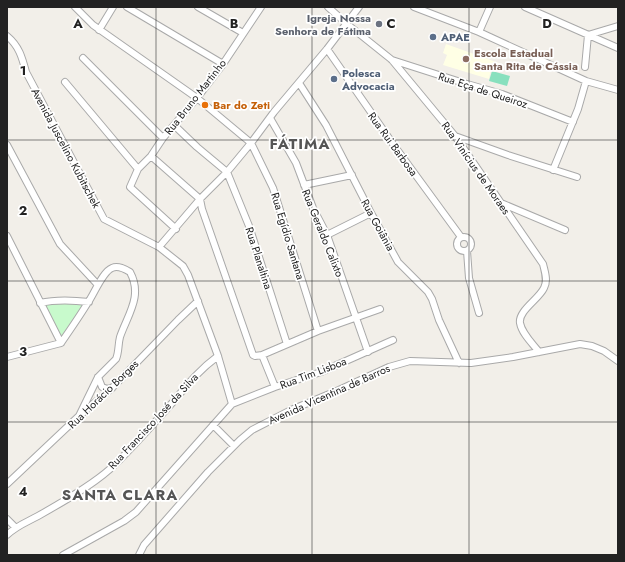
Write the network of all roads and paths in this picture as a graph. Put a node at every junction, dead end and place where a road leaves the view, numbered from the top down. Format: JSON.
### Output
{"nodes":[{"id":1,"x":75,"y":7,"type":"edge"},
{"id":2,"x":113,"y":7,"type":"edge"},
{"id":3,"x":127,"y":7,"type":"edge"},
{"id":4,"x":198,"y":7,"type":"edge"},
{"id":5,"x":261,"y":7,"type":"edge"},
{"id":6,"x":328,"y":7,"type":"edge"},
{"id":7,"x":359,"y":7,"type":"edge"},
{"id":8,"x":414,"y":7,"type":"edge"},
{"id":9,"x":490,"y":7,"type":"edge"},
{"id":10,"x":525,"y":7,"type":"edge"},
{"id":11,"x":347,"y":24,"type":"junction"},
{"id":12,"x":618,"y":26,"type":"edge"},
{"id":13,"x":99,"y":30,"type":"junction"},
{"id":14,"x":479,"y":32,"type":"junction"},
{"id":15,"x":243,"y":33,"type":"junction"},
{"id":16,"x":588,"y":35,"type":"junction"},
{"id":17,"x":7,"y":36,"type":"edge"},
{"id":18,"x":618,"y":48,"type":"edge"},
{"id":19,"x":327,"y":50,"type":"junction"},
{"id":20,"x":83,"y":58,"type":"dead end"},
{"id":21,"x":392,"y":60,"type":"junction"},
{"id":22,"x":223,"y":64,"type":"junction"},
{"id":23,"x":585,"y":67,"type":"dead end"},
{"id":24,"x":586,"y":81,"type":"junction"},
{"id":25,"x":64,"y":82,"type":"dead end"},
{"id":26,"x":299,"y":83,"type":"junction"},
{"id":27,"x":618,"y":90,"type":"edge"},
{"id":28,"x":197,"y":98,"type":"junction"},
{"id":29,"x":270,"y":118,"type":"junction"},
{"id":30,"x":572,"y":122,"type":"junction"},
{"id":31,"x":174,"y":125,"type":"junction"},
{"id":32,"x":455,"y":136,"type":"junction"},
{"id":33,"x":163,"y":138,"type":"junction"},
{"id":34,"x":251,"y":143,"type":"junction"},
{"id":35,"x":7,"y":145,"type":"edge"},
{"id":36,"x":151,"y":156,"type":"junction"},
{"id":37,"x":138,"y":169,"type":"junction"},
{"id":38,"x":553,"y":170,"type":"junction"},
{"id":39,"x":227,"y":172,"type":"junction"},
{"id":40,"x":352,"y":175,"type":"junction"},
{"id":41,"x":578,"y":177,"type":"dead end"},
{"id":42,"x":304,"y":186,"type":"junction"},
{"id":43,"x":200,"y":199,"type":"junction"},
{"id":44,"x":501,"y":202,"type":"junction"},
{"id":45,"x":371,"y":213,"type":"junction"},
{"id":46,"x":176,"y":229,"type":"junction"},
{"id":47,"x":565,"y":230,"type":"dead end"},
{"id":48,"x":327,"y":235,"type":"junction"},
{"id":49,"x":7,"y":236,"type":"edge"},
{"id":50,"x":461,"y":237,"type":"junction"},
{"id":51,"x":159,"y":247,"type":"junction"},
{"id":52,"x":467,"y":251,"type":"junction"},
{"id":53,"x":98,"y":285,"type":"junction"},
{"id":54,"x":198,"y":301,"type":"junction"},
{"id":55,"x":89,"y":302,"type":"junction"},
{"id":56,"x":40,"y":303,"type":"junction"},
{"id":57,"x":380,"y":309,"type":"dead end"},
{"id":58,"x":479,"y":313,"type":"dead end"},
{"id":59,"x":356,"y":319,"type":"junction"},
{"id":60,"x":318,"y":331,"type":"junction"},
{"id":61,"x":393,"y":340,"type":"dead end"},
{"id":62,"x":61,"y":343,"type":"junction"},
{"id":63,"x":287,"y":344,"type":"junction"},
{"id":64,"x":368,"y":352,"type":"junction"},
{"id":65,"x":539,"y":352,"type":"junction"},
{"id":66,"x":262,"y":355,"type":"junction"},
{"id":67,"x":218,"y":356,"type":"junction"},
{"id":68,"x":7,"y":357,"type":"edge"},
{"id":69,"x":618,"y":361,"type":"edge"},
{"id":70,"x":459,"y":363,"type":"junction"},
{"id":71,"x":98,"y":377,"type":"junction"},
{"id":72,"x":275,"y":387,"type":"junction"},
{"id":73,"x":112,"y":388,"type":"junction"},
{"id":74,"x":91,"y":392,"type":"junction"},
{"id":75,"x":100,"y":399,"type":"junction"},
{"id":76,"x":232,"y":404,"type":"junction"},
{"id":77,"x":79,"y":416,"type":"junction"},
{"id":78,"x":213,"y":425,"type":"junction"},
{"id":79,"x":234,"y":446,"type":"junction"},
{"id":80,"x":7,"y":484,"type":"edge"},
{"id":81,"x":7,"y":519,"type":"edge"},
{"id":82,"x":15,"y":527,"type":"junction"},
{"id":83,"x":7,"y":535,"type":"edge"},
{"id":84,"x":62,"y":555,"type":"edge"},
{"id":85,"x":140,"y":555,"type":"edge"}],
"edges":[{"from":1,"to":13,"type":"street"},
{"from":2,"to":13,"type":"street"},
{"from":3,"to":22,"type":"street"},
{"from":4,"to":15,"type":"street"},
{"from":5,"to":15,"type":"street","name":"Rua Bruno Martinho"},
{"from":6,"to":11,"type":"street","name":"Rua Vinícius de Moraes"},
{"from":7,"to":11,"type":"street"},
{"from":8,"to":14,"type":"street"},
{"from":9,"to":14,"type":"street"},
{"from":10,"to":16,"type":"street"},
{"from":11,"to":19,"type":"street"},
{"from":11,"to":21,"type":"street","name":"Rua Vinícius de Moraes"},
{"from":12,"to":16,"type":"street"},
{"from":13,"to":28,"type":"street"},
{"from":14,"to":24,"type":"street"},
{"from":15,"to":22,"type":"street","name":"Rua Bruno Martinho"},
{"from":16,"to":18,"type":"street"},
{"from":16,"to":23,"type":"street"},
{"from":17,"to":51,"type":"street","name":"Avenida Juscelino Kubitschek"},
{"from":19,"to":26,"type":"street"},
{"from":19,"to":50,"type":"street","name":"Rua Rui Barbosa"},
{"from":20,"to":33,"type":"street"},
{"from":21,"to":30,"type":"street","name":"Rua Eça de Queiroz"},
{"from":21,"to":32,"type":"street","name":"Rua Vinícius de Moraes"},
{"from":22,"to":28,"type":"street","name":"Rua Bruno Martinho"},
{"from":24,"to":27,"type":"street"},
{"from":24,"to":30,"type":"street"},
{"from":25,"to":37,"type":"street"},
{"from":26,"to":29,"type":"street"},
{"from":26,"to":40,"type":"street","name":"Rua Goiânia"},
{"from":28,"to":31,"type":"street","name":"Rua Bruno Martinho"},
{"from":28,"to":34,"type":"street"},
{"from":29,"to":34,"type":"street"},
{"from":29,"to":42,"type":"street","name":"Rua Geraldo Calixto"},
{"from":30,"to":38,"type":"street"},
{"from":31,"to":33,"type":"street","name":"Rua Bruno Martinho"},
{"from":31,"to":39,"type":"street"},
{"from":32,"to":38,"type":"street"},
{"from":32,"to":44,"type":"street","name":"Rua Vinícius de Moraes"},
{"from":33,"to":36,"type":"street","name":"Rua Bruno Martinho"},
{"from":34,"to":39,"type":"street"},
{"from":34,"to":60,"type":"street","name":"Rua Egídio Santana"},
{"from":35,"to":53,"type":"street"},
{"from":36,"to":37,"type":"street","name":"Rua Bruno Martinho"},
{"from":36,"to":43,"type":"street"},
{"from":37,"to":46,"type":"street","name":"Rua Bruno Martinho"},
{"from":38,"to":41,"type":"street"},
{"from":39,"to":43,"type":"street"},
{"from":39,"to":63,"type":"street","name":"Rua Planaltina"},
{"from":40,"to":42,"type":"street"},
{"from":40,"to":45,"type":"street","name":"Rua Goiânia"},
{"from":42,"to":48,"type":"street","name":"Rua Geraldo Calixto"},
{"from":43,"to":46,"type":"street"},
{"from":43,"to":66,"type":"street"},
{"from":44,"to":47,"type":"street"},
{"from":44,"to":65,"type":"street","name":"Rua Vinícius de Moraes"},
{"from":45,"to":48,"type":"street"},
{"from":45,"to":70,"type":"street","name":"Rua Goiânia"},
{"from":46,"to":51,"type":"street"},
{"from":48,"to":59,"type":"street","name":"Rua Geraldo Calixto"},
{"from":49,"to":56,"type":"street"},
{"from":50,"to":52,"type":"street","name":"Rua Rui Barbosa"},
{"from":50,"to":52,"type":"street","name":"Rua Rui Barbosa"},
{"from":51,"to":54,"type":"street","name":"Avenida Juscelino Kubitschek"},
{"from":52,"to":58,"type":"street"},
{"from":53,"to":55,"type":"street"},
{"from":53,"to":71,"type":"street"},
{"from":54,"to":67,"type":"street","name":"Avenida Juscelino Kubitschek"},
{"from":54,"to":73,"type":"street","name":"Rua Horácio Borges"},
{"from":55,"to":56,"type":"street"},
{"from":55,"to":62,"type":"street"},
{"from":56,"to":62,"type":"street"},
{"from":57,"to":59,"type":"street"},
{"from":59,"to":60,"type":"street"},
{"from":59,"to":64,"type":"street","name":"Rua Geraldo Calixto"},
{"from":60,"to":63,"type":"street"},
{"from":61,"to":64,"type":"street","name":"Rua Tim Lisboa"},
{"from":62,"to":68,"type":"street"},
{"from":63,"to":66,"type":"street"},
{"from":64,"to":72,"type":"street","name":"Rua Tim Lisboa"},
{"from":65,"to":69,"type":"street","name":"Avenida Vicentina de Barros"},
{"from":65,"to":70,"type":"street","name":"Avenida Vicentina de Barros"},
{"from":66,"to":72,"type":"street"},
{"from":67,"to":76,"type":"street","name":"Avenida Juscelino Kubitschek"},
{"from":67,"to":82,"type":"street","name":"Rua Francisco José da Silva"},
{"from":70,"to":79,"type":"street","name":"Avenida Vicentina de Barros"},
{"from":71,"to":73,"type":"street"},
{"from":71,"to":74,"type":"street"},
{"from":72,"to":76,"type":"street","name":"Rua Tim Lisboa"},
{"from":73,"to":75,"type":"street","name":"Rua Horácio Borges"},
{"from":74,"to":75,"type":"street"},
{"from":74,"to":77,"type":"street"},
{"from":75,"to":77,"type":"street","name":"Rua Horácio Borges"},
{"from":76,"to":78,"type":"street"},
{"from":77,"to":80,"type":"street","name":"Rua Horácio Borges"},
{"from":78,"to":79,"type":"street"},
{"from":78,"to":84,"type":"street"},
{"from":79,"to":85,"type":"street","name":"Avenida Vicentina de Barros"},
{"from":81,"to":82,"type":"street"},
{"from":82,"to":83,"type":"street","name":"Rua Francisco José da Silva"}]}
